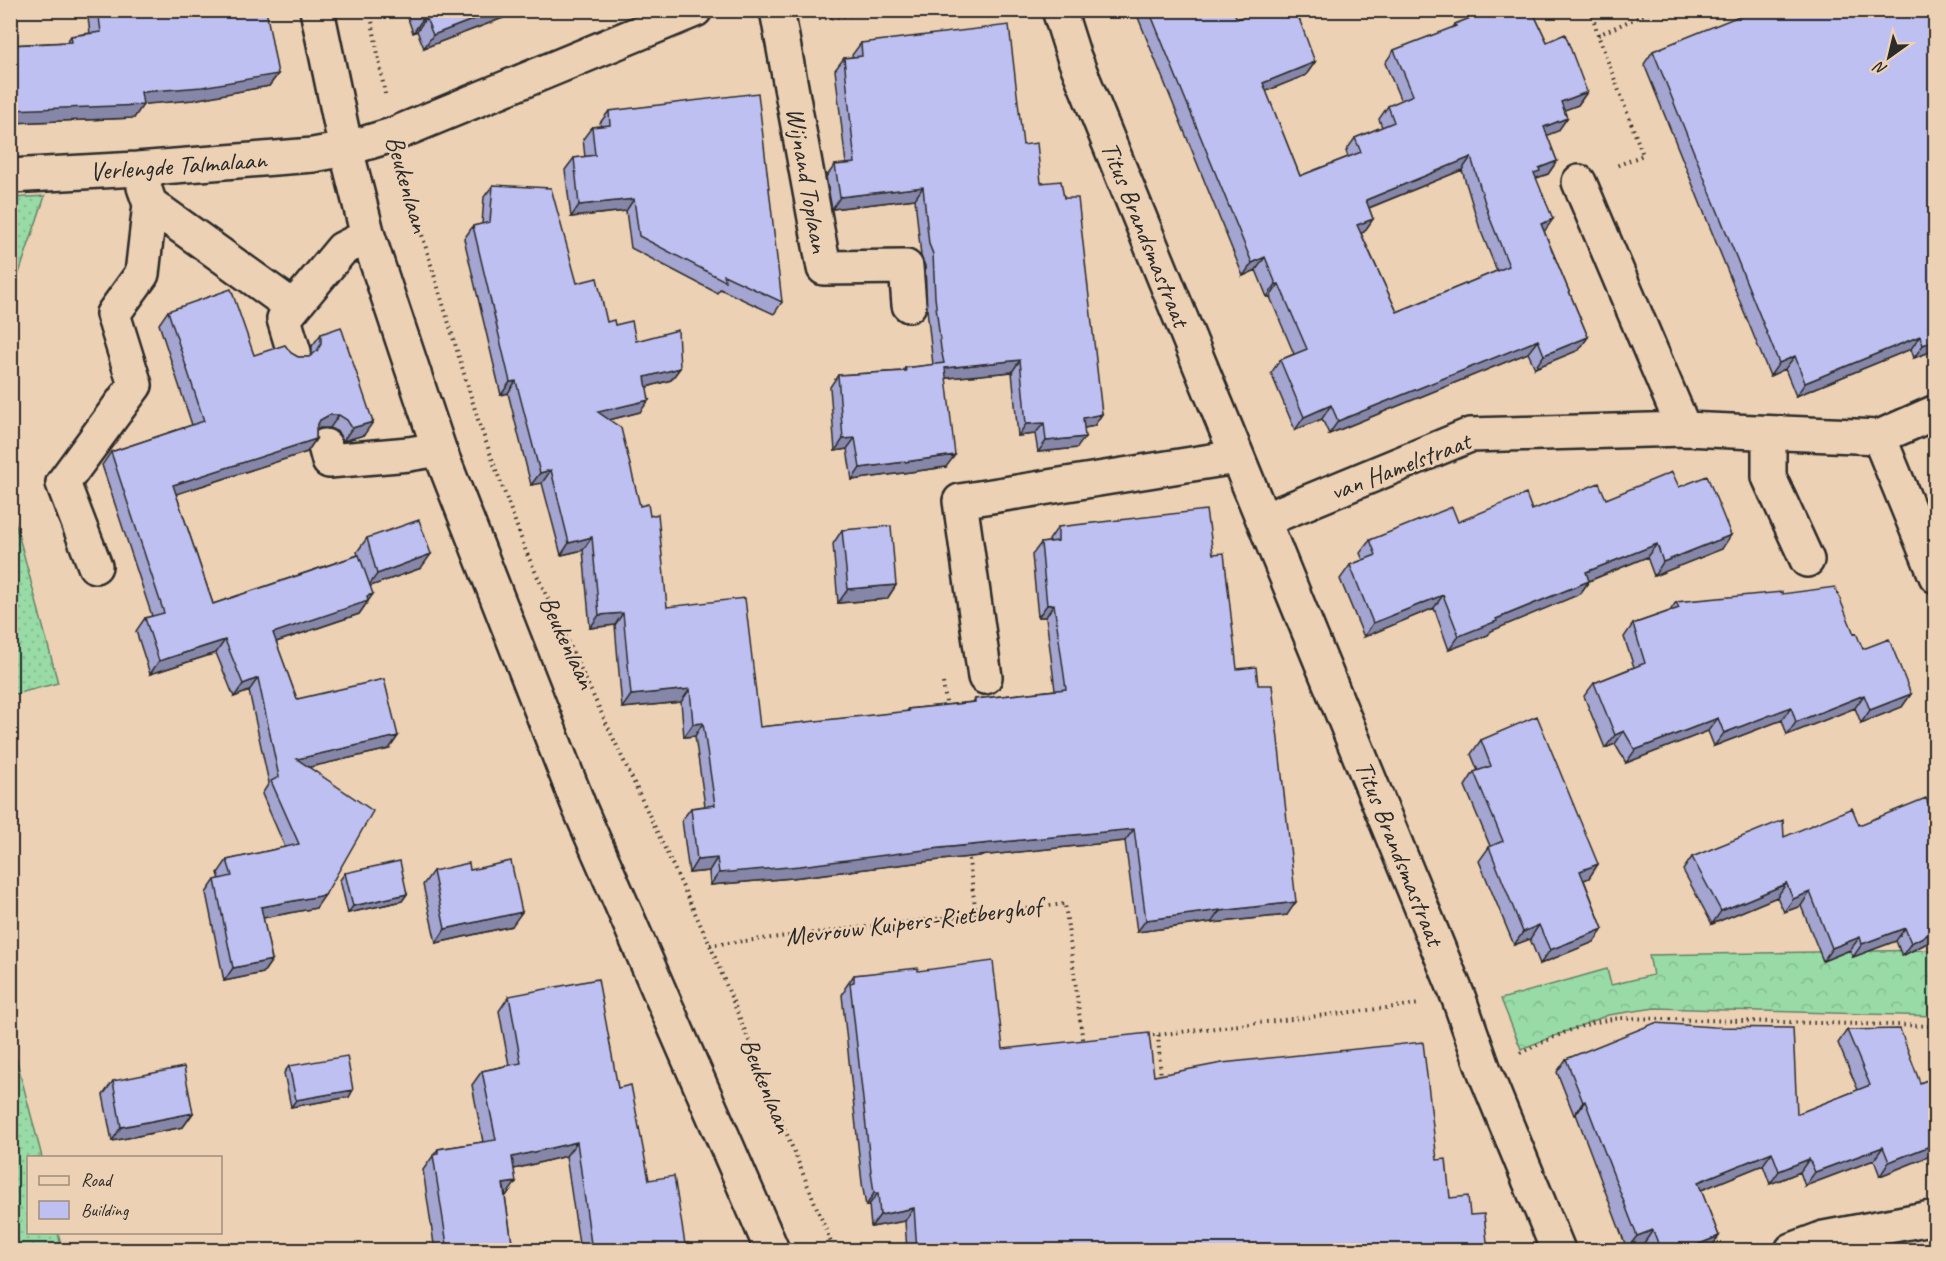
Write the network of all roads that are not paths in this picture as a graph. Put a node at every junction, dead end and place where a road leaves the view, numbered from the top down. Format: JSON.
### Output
{"nodes":[{"id":1,"x":316,"y":10,"type":"edge"},
{"id":2,"x":695,"y":10,"type":"edge"},
{"id":3,"x":1059,"y":10,"type":"edge"},
{"id":4,"x":779,"y":17,"type":"edge"},
{"id":5,"x":346,"y":149,"type":"junction"},
{"id":6,"x":137,"y":169,"type":"junction"},
{"id":7,"x":10,"y":176,"type":"edge"},
{"id":8,"x":1579,"y":182,"type":"road end"},
{"id":9,"x":150,"y":204,"type":"junction"},
{"id":10,"x":368,"y":236,"type":"junction"},
{"id":11,"x":909,"y":305,"type":"dead end"},
{"id":12,"x":293,"y":307,"type":"junction"},
{"id":13,"x":294,"y":352,"type":"edge"},
{"id":14,"x":1935,"y":412,"type":"edge"},
{"id":15,"x":1684,"y":429,"type":"junction"},
{"id":16,"x":1769,"y":433,"type":"junction"},
{"id":17,"x":1879,"y":437,"type":"junction"},
{"id":18,"x":325,"y":446,"type":"dead end"},
{"id":19,"x":440,"y":449,"type":"junction"},
{"id":20,"x":1236,"y":457,"type":"junction"},
{"id":21,"x":1264,"y":519,"type":"junction"},
{"id":22,"x":1807,"y":560,"type":"dead end"},
{"id":23,"x":95,"y":566,"type":"dead end"},
{"id":24,"x":1935,"y":576,"type":"edge"},
{"id":25,"x":985,"y":677,"type":"road end"},
{"id":26,"x":1935,"y":1217,"type":"edge"},
{"id":27,"x":772,"y":1251,"type":"edge"},
{"id":28,"x":1558,"y":1251,"type":"edge"},
{"id":29,"x":1792,"y":1251,"type":"edge"}],
"edges":[{"from":1,"to":5,"type":"street","name":"Beukenlaan"},
{"from":2,"to":5,"type":"street"},
{"from":3,"to":20,"type":"street","name":"Titus Brandsmastraat"},
{"from":4,"to":11,"type":"street","name":"Wijnand Toplaan"},
{"from":5,"to":6,"type":"street","name":"Verlengde Talmalaan"},
{"from":5,"to":10,"type":"street","name":"Beukenlaan"},
{"from":6,"to":7,"type":"street","name":"Verlengde Talmalaan"},
{"from":6,"to":9,"type":"street"},
{"from":8,"to":15,"type":"street"},
{"from":9,"to":12,"type":"street"},
{"from":9,"to":23,"type":"street"},
{"from":10,"to":12,"type":"street"},
{"from":10,"to":19,"type":"street","name":"Beukenlaan"},
{"from":12,"to":13,"type":"street"},
{"from":14,"to":17,"type":"street","name":"van Hamelstraat"},
{"from":15,"to":16,"type":"street","name":"van Hamelstraat"},
{"from":15,"to":21,"type":"street","name":"van Hamelstraat"},
{"from":16,"to":17,"type":"street","name":"van Hamelstraat"},
{"from":16,"to":22,"type":"street"},
{"from":17,"to":24,"type":"street"},
{"from":18,"to":19,"type":"street"},
{"from":19,"to":27,"type":"street","name":"Beukenlaan"},
{"from":20,"to":21,"type":"street","name":"Titus Brandsmastraat"},
{"from":20,"to":25,"type":"street"},
{"from":21,"to":28,"type":"street","name":"Titus Brandsmastraat"},
{"from":26,"to":29,"type":"street"}]}
